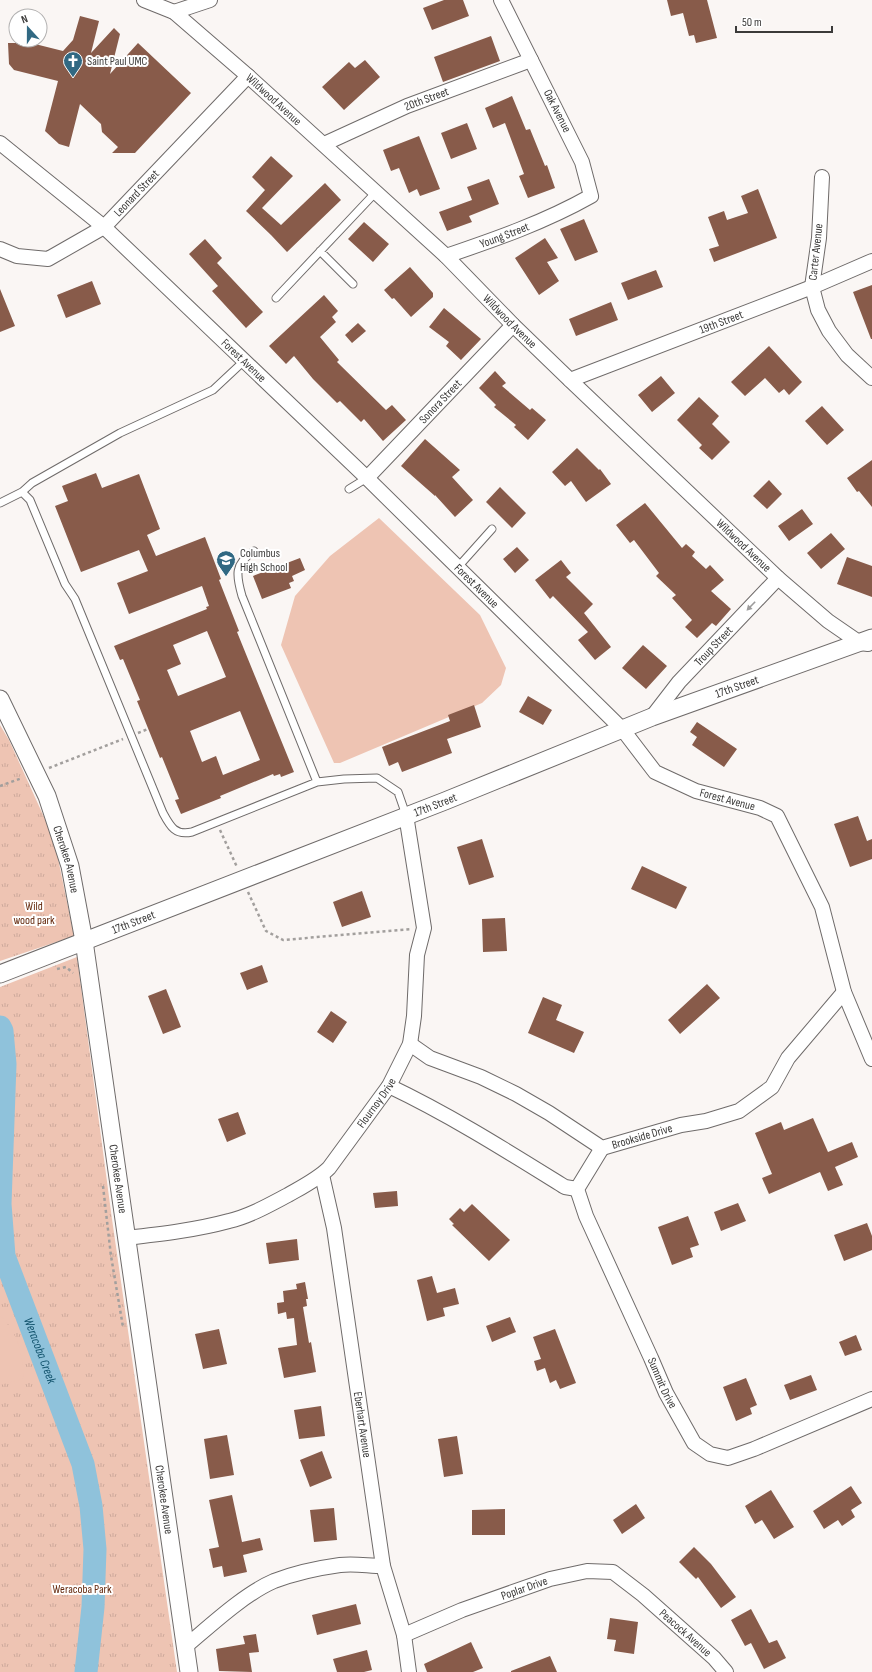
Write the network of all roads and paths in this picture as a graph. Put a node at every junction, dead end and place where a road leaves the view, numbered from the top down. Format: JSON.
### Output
{"nodes":[{"id":1,"x":144,"y":0,"type":"edge"},
{"id":2,"x":210,"y":0,"type":"edge"},
{"id":3,"x":501,"y":0,"type":"edge"},
{"id":4,"x":174,"y":12,"type":"junction"},
{"id":5,"x":531,"y":60,"type":"junction"},
{"id":6,"x":248,"y":76,"type":"junction"},
{"id":7,"x":0,"y":143,"type":"edge"},
{"id":8,"x":324,"y":144,"type":"junction"},
{"id":9,"x":822,"y":177,"type":"dead end"},
{"id":10,"x":376,"y":192,"type":"junction"},
{"id":11,"x":562,"y":211,"type":"joint"},
{"id":12,"x":104,"y":227,"type":"junction"},
{"id":13,"x":0,"y":249,"type":"edge"},
{"id":14,"x":320,"y":251,"type":"junction"},
{"id":15,"x":446,"y":256,"type":"junction"},
{"id":16,"x":872,"y":261,"type":"edge"},
{"id":17,"x":353,"y":284,"type":"dead end"},
{"id":18,"x":812,"y":287,"type":"junction"},
{"id":19,"x":276,"y":298,"type":"dead end"},
{"id":20,"x":513,"y":325,"type":"junction"},
{"id":21,"x":244,"y":361,"type":"junction"},
{"id":22,"x":872,"y":378,"type":"edge"},
{"id":23,"x":570,"y":380,"type":"junction"},
{"id":24,"x":367,"y":478,"type":"junction"},
{"id":25,"x":349,"y":489,"type":"dead end"},
{"id":26,"x":22,"y":492,"type":"junction"},
{"id":27,"x":0,"y":503,"type":"edge"},
{"id":28,"x":492,"y":529,"type":"dead end"},
{"id":29,"x":254,"y":551,"type":"dead end"},
{"id":30,"x":458,"y":567,"type":"junction"},
{"id":31,"x":778,"y":578,"type":"junction"},
{"id":32,"x":868,"y":642,"type":"edge"},
{"id":33,"x":0,"y":699,"type":"edge"},
{"id":34,"x":652,"y":717,"type":"junction"},
{"id":35,"x":148,"y":729,"type":"dead end"},
{"id":36,"x":623,"y":730,"type":"junction"},
{"id":37,"x":142,"y":731,"type":"dead end"},
{"id":38,"x":110,"y":744,"type":"dead end"},
{"id":39,"x":60,"y":763,"type":"dead end"},
{"id":40,"x":317,"y":782,"type":"junction"},
{"id":41,"x":406,"y":815,"type":"junction"},
{"id":42,"x":216,"y":822,"type":"junction"},
{"id":43,"x":242,"y":879,"type":"junction"},
{"id":44,"x":424,"y":928,"type":"junction"},
{"id":45,"x":84,"y":941,"type":"junction"},
{"id":46,"x":55,"y":969,"type":"dead end"},
{"id":47,"x":0,"y":974,"type":"edge"},
{"id":48,"x":75,"y":977,"type":"dead end"},
{"id":49,"x":844,"y":992,"type":"junction"},
{"id":50,"x":410,"y":1044,"type":"junction"},
{"id":51,"x":872,"y":1060,"type":"edge"},
{"id":52,"x":389,"y":1086,"type":"junction"},
{"id":53,"x":602,"y":1148,"type":"junction"},
{"id":54,"x":322,"y":1175,"type":"junction"},
{"id":55,"x":102,"y":1178,"type":"dead end"},
{"id":56,"x":577,"y":1189,"type":"junction"},
{"id":57,"x":126,"y":1238,"type":"junction"},
{"id":58,"x":124,"y":1333,"type":"dead end"},
{"id":59,"x":872,"y":1399,"type":"edge"},
{"id":60,"x":383,"y":1566,"type":"junction"},
{"id":61,"x":643,"y":1595,"type":"joint"},
{"id":62,"x":404,"y":1635,"type":"junction"},
{"id":63,"x":186,"y":1646,"type":"junction"},
{"id":64,"x":714,"y":1658,"type":"junction"},
{"id":65,"x":189,"y":1672,"type":"edge"},
{"id":66,"x":408,"y":1672,"type":"edge"},
{"id":67,"x":716,"y":1672,"type":"edge"},
{"id":68,"x":726,"y":1672,"type":"edge"}],
"edges":[{"from":1,"to":4,"type":"street","name":"Wildwood Avenue"},
{"from":2,"to":4,"type":"street"},
{"from":3,"to":5,"type":"street","name":"Oak Avenue"},
{"from":4,"to":6,"type":"street","name":"Wildwood Avenue"},
{"from":5,"to":8,"type":"street","name":"20th Street"},
{"from":5,"to":11,"type":"street","name":"Oak Avenue"},
{"from":6,"to":8,"type":"street","name":"Wildwood Avenue"},
{"from":6,"to":12,"type":"street","name":"Leonard Street"},
{"from":7,"to":12,"type":"street","name":"Forest Avenue"},
{"from":8,"to":10,"type":"street","name":"Wildwood Avenue"},
{"from":9,"to":18,"type":"street","name":"Carter Avenue"},
{"from":10,"to":14,"type":"lane"},
{"from":10,"to":15,"type":"street","name":"Wildwood Avenue"},
{"from":11,"to":15,"type":"street","name":"Young Street"},
{"from":12,"to":13,"type":"street","name":"Leonard Street"},
{"from":12,"to":21,"type":"street","name":"Forest Avenue"},
{"from":14,"to":17,"type":"lane"},
{"from":14,"to":19,"type":"lane"},
{"from":15,"to":20,"type":"street","name":"Wildwood Avenue"},
{"from":16,"to":18,"type":"street","name":"19th Street"},
{"from":18,"to":22,"type":"street","name":"Carter Avenue"},
{"from":18,"to":23,"type":"street","name":"19th Street"},
{"from":20,"to":23,"type":"street","name":"Wildwood Avenue"},
{"from":20,"to":24,"type":"street","name":"Sonora Street"},
{"from":21,"to":24,"type":"street","name":"Forest Avenue"},
{"from":21,"to":26,"type":"lane"},
{"from":23,"to":31,"type":"street","name":"Wildwood Avenue"},
{"from":24,"to":25,"type":"lane"},
{"from":24,"to":30,"type":"street","name":"Forest Avenue"},
{"from":26,"to":27,"type":"lane"},
{"from":26,"to":42,"type":"lane"},
{"from":28,"to":30,"type":"lane"},
{"from":29,"to":40,"type":"lane"},
{"from":30,"to":36,"type":"street","name":"Forest Avenue"},
{"from":31,"to":32,"type":"street","name":"Wildwood Avenue"},
{"from":31,"to":34,"type":"street","name":"Troup Street","one_way":true},
{"from":32,"to":34,"type":"street","name":"17th Street"},
{"from":33,"to":45,"type":"street","name":"Cherokee Avenue"},
{"from":34,"to":36,"type":"street","name":"17th Street"},
{"from":35,"to":37,"type":"path"},
{"from":36,"to":41,"type":"street","name":"17th Street"},
{"from":36,"to":49,"type":"street","name":"Forest Avenue"},
{"from":38,"to":39,"type":"path"},
{"from":40,"to":41,"type":"lane"},
{"from":40,"to":42,"type":"lane"},
{"from":41,"to":43,"type":"street","name":"17th Street"},
{"from":41,"to":44,"type":"street","name":"Flournoy Drive"},
{"from":42,"to":43,"type":"path"},
{"from":43,"to":44,"type":"path"},
{"from":43,"to":45,"type":"street","name":"17th Street"},
{"from":44,"to":50,"type":"street","name":"Flournoy Drive"},
{"from":45,"to":47,"type":"street","name":"17th Street"},
{"from":45,"to":57,"type":"street","name":"Cherokee Avenue"},
{"from":46,"to":48,"type":"path"},
{"from":49,"to":51,"type":"street","name":"Forest Avenue"},
{"from":49,"to":53,"type":"street","name":"Brookside Drive"},
{"from":50,"to":52,"type":"street","name":"Flournoy Drive"},
{"from":50,"to":53,"type":"street","name":"Brookside Drive"},
{"from":52,"to":54,"type":"street","name":"Flournoy Drive"},
{"from":52,"to":56,"type":"street"},
{"from":53,"to":56,"type":"street"},
{"from":54,"to":57,"type":"street","name":"Flournoy Drive"},
{"from":54,"to":60,"type":"street","name":"Eberhart Avenue"},
{"from":55,"to":58,"type":"path"},
{"from":56,"to":59,"type":"street","name":"Summit Drive"},
{"from":57,"to":63,"type":"street","name":"Cherokee Avenue"},
{"from":60,"to":62,"type":"street","name":"Eberhart Avenue"},
{"from":60,"to":63,"type":"street"},
{"from":61,"to":62,"type":"street","name":"Poplar Drive"},
{"from":61,"to":64,"type":"street","name":"Peacock Avenue"},
{"from":62,"to":66,"type":"street","name":"Eberhart Avenue"},
{"from":63,"to":65,"type":"street","name":"Cherokee Avenue"},
{"from":64,"to":67,"type":"street"},
{"from":64,"to":68,"type":"street","name":"Peacock Avenue"}]}
